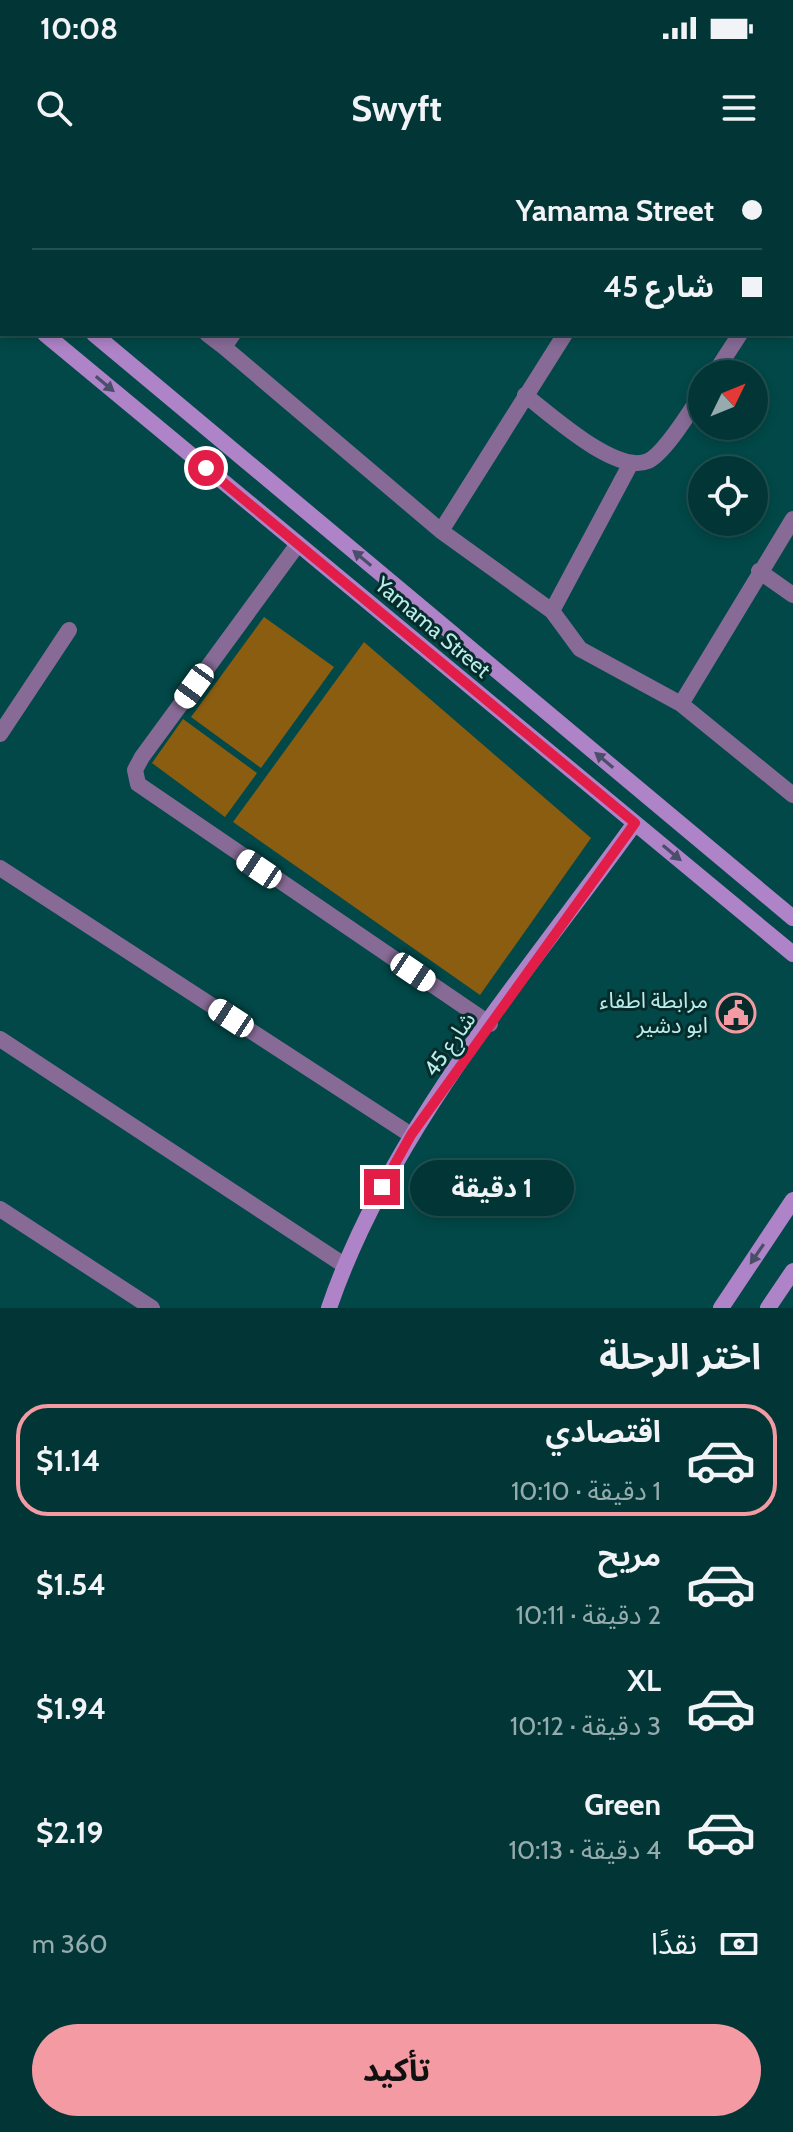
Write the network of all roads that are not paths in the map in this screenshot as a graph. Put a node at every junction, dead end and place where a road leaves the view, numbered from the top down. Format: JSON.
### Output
{"nodes":[{"id":1,"x":47,"y":336,"type":"edge"},
{"id":2,"x":96,"y":336,"type":"edge"},
{"id":3,"x":564,"y":336,"type":"edge"},
{"id":4,"x":739,"y":336,"type":"edge"},
{"id":5,"x":228,"y":341,"type":"edge"},
{"id":6,"x":723,"y":360,"type":"edge"},
{"id":7,"x":525,"y":395,"type":"junction"},
{"id":8,"x":688,"y":412,"type":"edge"},
{"id":9,"x":631,"y":463,"type":"junction"},
{"id":10,"x":793,"y":519,"type":"edge"},
{"id":11,"x":441,"y":531,"type":"junction"},
{"id":12,"x":298,"y":544,"type":"junction"},
{"id":13,"x":759,"y":571,"type":"junction"},
{"id":14,"x":793,"y":595,"type":"edge"},
{"id":15,"x":552,"y":611,"type":"junction"},
{"id":16,"x":69,"y":630,"type":"dead end"},
{"id":17,"x":681,"y":704,"type":"junction"},
{"id":18,"x":0,"y":734,"type":"edge"},
{"id":19,"x":793,"y":795,"type":"edge"},
{"id":20,"x":635,"y":823,"type":"junction"},
{"id":21,"x":0,"y":868,"type":"edge"},
{"id":22,"x":793,"y":918,"type":"edge"},
{"id":23,"x":793,"y":954,"type":"edge"},
{"id":24,"x":490,"y":1024,"type":"junction"},
{"id":25,"x":0,"y":1039,"type":"edge"},
{"id":26,"x":411,"y":1135,"type":"junction"},
{"id":27,"x":793,"y":1200,"type":"edge"},
{"id":28,"x":0,"y":1209,"type":"edge"},
{"id":29,"x":344,"y":1265,"type":"junction"},
{"id":30,"x":793,"y":1271,"type":"edge"},
{"id":31,"x":152,"y":1308,"type":"edge"},
{"id":32,"x":329,"y":1308,"type":"edge"},
{"id":33,"x":721,"y":1308,"type":"edge"},
{"id":34,"x":768,"y":1308,"type":"edge"}],
"edges":[{"from":1,"to":12,"type":"main road","name":"Yamama Street","one_way":true},
{"from":22,"to":2,"type":"main road","name":"Yamama Street","one_way":true},
{"from":3,"to":7,"type":"street"},
{"from":4,"to":6,"type":"street"},
{"from":5,"to":11,"type":"street"},
{"from":7,"to":9,"type":"street"},
{"from":7,"to":11,"type":"street"},
{"from":8,"to":9,"type":"street"},
{"from":9,"to":15,"type":"street"},
{"from":10,"to":13,"type":"street"},
{"from":11,"to":15,"type":"street"},
{"from":12,"to":20,"type":"main road","name":"Yamama Street"},
{"from":12,"to":24,"type":"street"},
{"from":13,"to":14,"type":"street"},
{"from":13,"to":17,"type":"street"},
{"from":15,"to":17,"type":"street"},
{"from":16,"to":18,"type":"street"},
{"from":17,"to":19,"type":"street"},
{"from":20,"to":23,"type":"main road","name":"Yamama Street","one_way":true},
{"from":20,"to":24,"type":"main road","name":"شارع 45"},
{"from":21,"to":26,"type":"street"},
{"from":24,"to":26,"type":"main road","name":"شارع 45"},
{"from":25,"to":29,"type":"street"},
{"from":26,"to":29,"type":"main road","name":"شارع 45"},
{"from":27,"to":33,"type":"main road","one_way":true},
{"from":28,"to":31,"type":"street"},
{"from":29,"to":32,"type":"main road","name":"شارع 45"},
{"from":30,"to":34,"type":"main road"}]}
